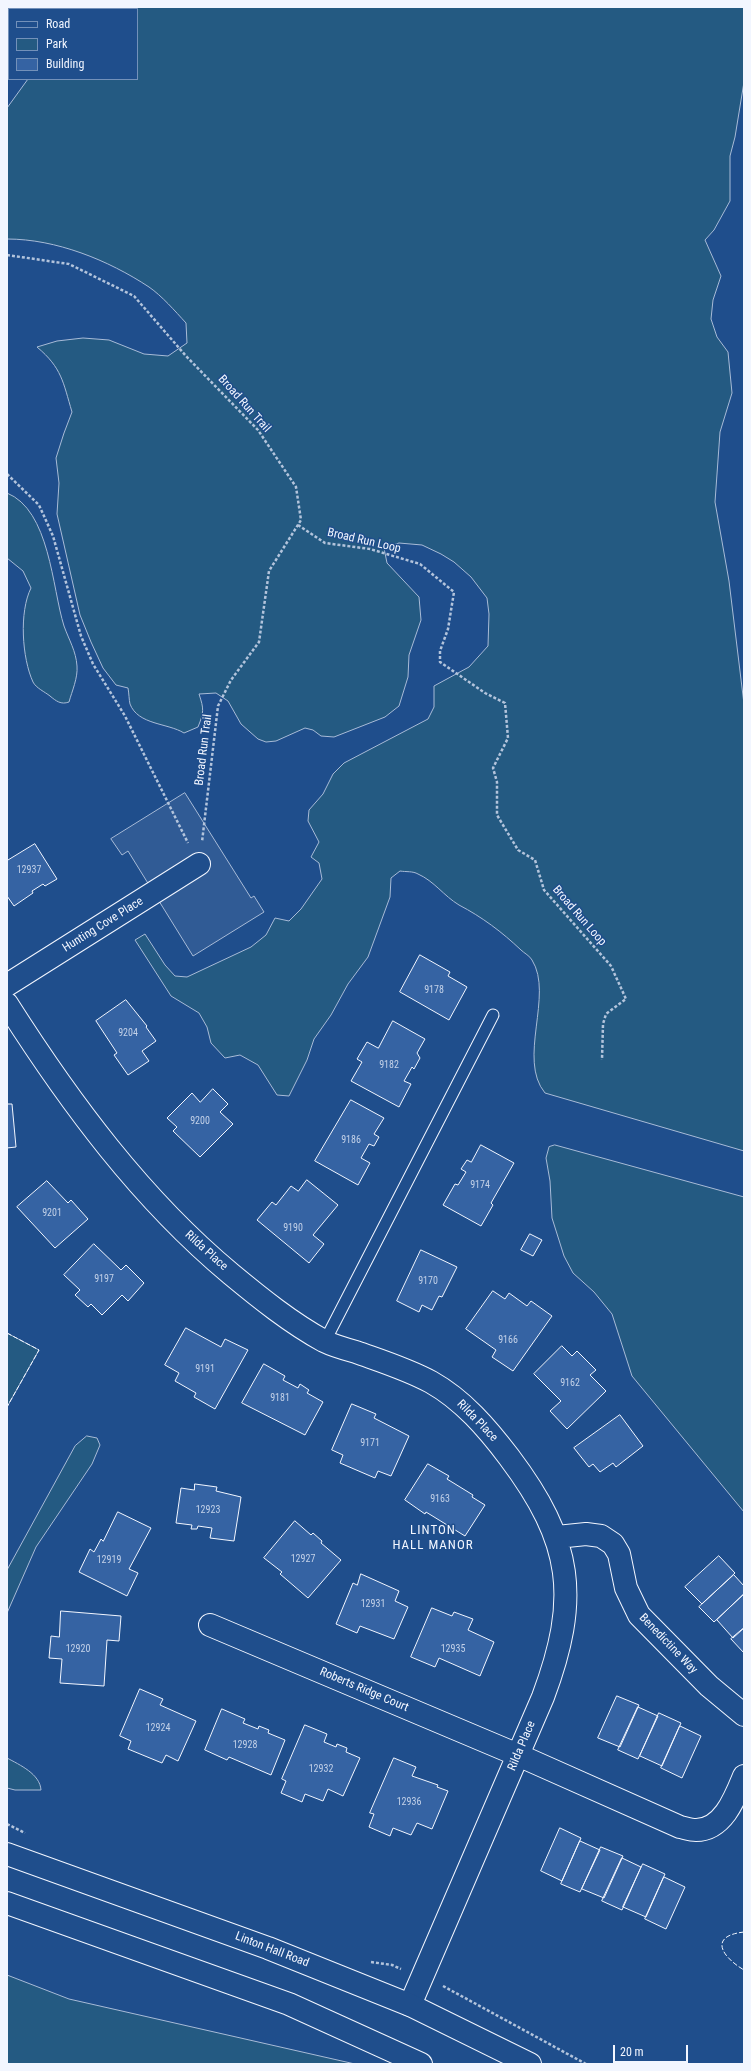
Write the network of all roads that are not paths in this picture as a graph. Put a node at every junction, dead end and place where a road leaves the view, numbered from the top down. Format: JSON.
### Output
{"nodes":[{"id":1,"x":199,"y":864,"type":"road end"},
{"id":2,"x":7,"y":985,"type":"edge"},
{"id":3,"x":7,"y":1004,"type":"edge"},
{"id":4,"x":493,"y":1015,"type":"dead end"},
{"id":5,"x":325,"y":1341,"type":"junction"},
{"id":6,"x":557,"y":1537,"type":"junction"},
{"id":7,"x":210,"y":1625,"type":"dead end"},
{"id":8,"x":744,"y":1716,"type":"edge"},
{"id":9,"x":518,"y":1755,"type":"junction"},
{"id":10,"x":744,"y":1776,"type":"edge"},
{"id":11,"x":7,"y":1854,"type":"edge"},
{"id":12,"x":7,"y":1903,"type":"edge"},
{"id":13,"x":410,"y":2005,"type":"junction"},
{"id":14,"x":421,"y":2064,"type":"edge"},
{"id":15,"x":530,"y":2064,"type":"edge"}],
"edges":[{"from":1,"to":2,"type":"street","name":"Hunting Cove Place"},
{"from":3,"to":5,"type":"street","name":"Rilda Place"},
{"from":4,"to":5,"type":"lane"},
{"from":5,"to":6,"type":"street","name":"Rilda Place"},
{"from":6,"to":8,"type":"street","name":"Benedictine Way"},
{"from":6,"to":9,"type":"street","name":"Rilda Place"},
{"from":7,"to":9,"type":"street","name":"Roberts Ridge Court"},
{"from":9,"to":10,"type":"street"},
{"from":9,"to":13,"type":"street","name":"Rilda Place"},
{"from":11,"to":13,"type":"street","name":"Linton Hall Road"},
{"from":12,"to":14,"type":"street"},
{"from":13,"to":15,"type":"street","name":"Linton Hall Road"}]}
